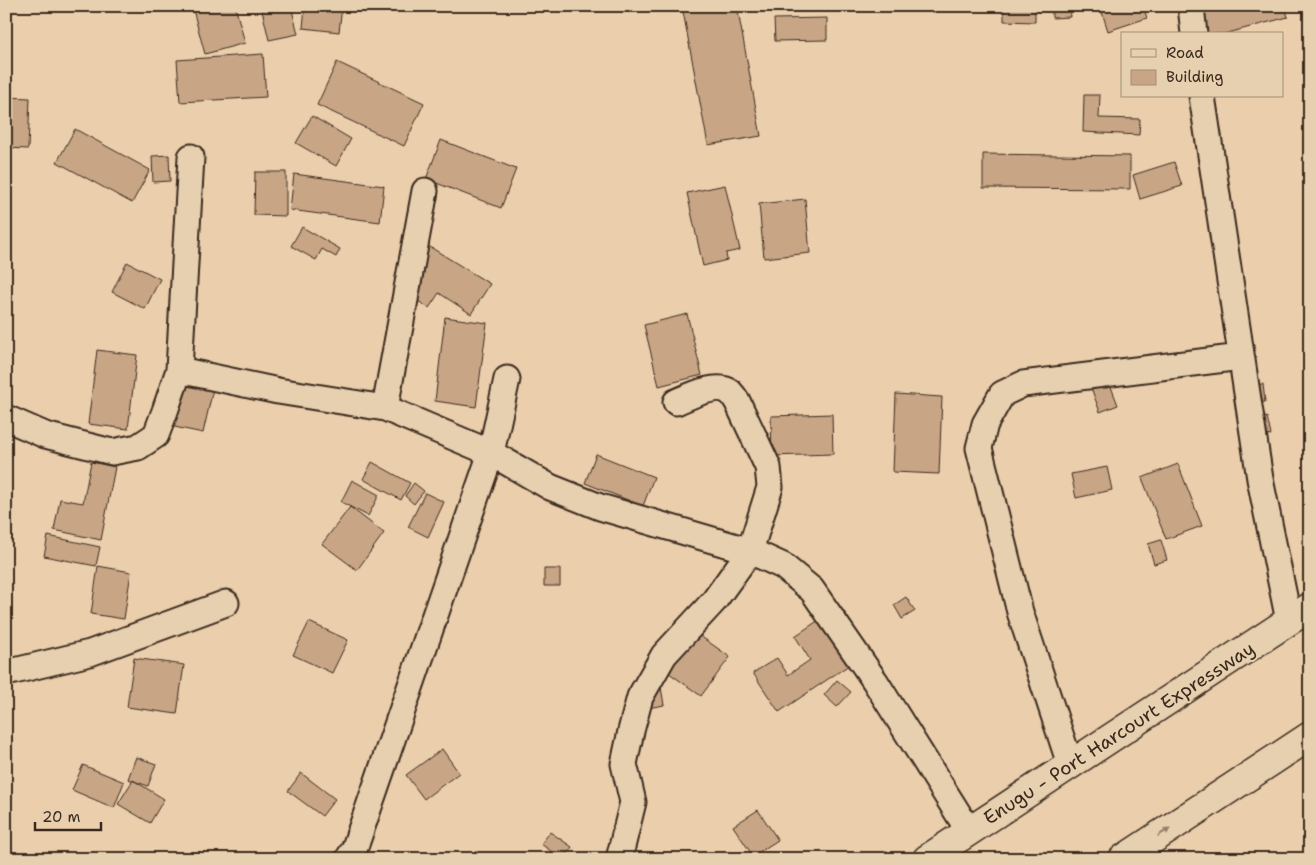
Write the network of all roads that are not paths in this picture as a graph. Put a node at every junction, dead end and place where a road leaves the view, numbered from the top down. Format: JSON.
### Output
{"nodes":[{"id":1,"x":1191,"y":6,"type":"edge"},
{"id":2,"x":1194,"y":32,"type":"edge"},
{"id":3,"x":1202,"y":98,"type":"edge"},
{"id":4,"x":191,"y":157,"type":"dead end"},
{"id":5,"x":425,"y":191,"type":"dead end"},
{"id":6,"x":1241,"y":357,"type":"junction"},
{"id":7,"x":179,"y":370,"type":"junction"},
{"id":8,"x":507,"y":379,"type":"dead end"},
{"id":9,"x":676,"y":402,"type":"dead end"},
{"id":10,"x":385,"y":408,"type":"junction"},
{"id":11,"x":6,"y":418,"type":"edge"},
{"id":12,"x":491,"y":453,"type":"junction"},
{"id":13,"x":750,"y":551,"type":"junction"},
{"id":14,"x":226,"y":603,"type":"dead end"},
{"id":15,"x":1299,"y":614,"type":"edge"},
{"id":16,"x":6,"y":673,"type":"edge"},
{"id":17,"x":1310,"y":736,"type":"edge"},
{"id":18,"x":1070,"y":764,"type":"junction"},
{"id":19,"x":969,"y":831,"type":"junction"},
{"id":20,"x":348,"y":859,"type":"edge"},
{"id":21,"x":619,"y":859,"type":"edge"},
{"id":22,"x":927,"y":859,"type":"edge"},
{"id":23,"x":1123,"y":859,"type":"edge"}],
"edges":[{"from":1,"to":2,"type":"street"},
{"from":3,"to":6,"type":"street"},
{"from":4,"to":7,"type":"street"},
{"from":5,"to":10,"type":"street"},
{"from":6,"to":15,"type":"street"},
{"from":6,"to":18,"type":"street"},
{"from":7,"to":10,"type":"street"},
{"from":7,"to":11,"type":"street"},
{"from":8,"to":12,"type":"street"},
{"from":9,"to":13,"type":"street"},
{"from":10,"to":12,"type":"street"},
{"from":12,"to":13,"type":"street"},
{"from":12,"to":20,"type":"street"},
{"from":13,"to":19,"type":"street"},
{"from":13,"to":21,"type":"street"},
{"from":14,"to":16,"type":"street"},
{"from":15,"to":18,"type":"highway","name":"Enugu - Port Harcourt Expressway"},
{"from":23,"to":17,"type":"highway","one_way":true},
{"from":18,"to":19,"type":"highway","name":"Enugu - Port Harcourt Expressway"},
{"from":19,"to":22,"type":"highway","name":"Enugu - Port Harcourt Expressway"}]}
